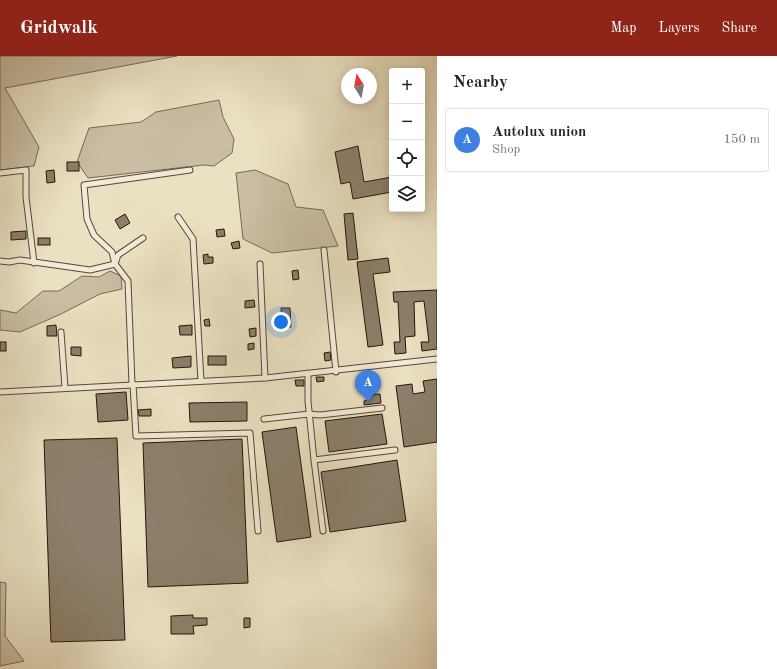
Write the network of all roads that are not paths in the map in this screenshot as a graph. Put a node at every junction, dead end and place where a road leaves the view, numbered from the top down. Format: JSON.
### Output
{"nodes":[{"id":1,"x":190,"y":170,"type":"dead end"},
{"id":2,"x":0,"y":173,"type":"edge"},
{"id":3,"x":178,"y":217,"type":"dead end"},
{"id":4,"x":143,"y":238,"type":"dead end"},
{"id":5,"x":324,"y":250,"type":"dead end"},
{"id":6,"x":0,"y":261,"type":"edge"},
{"id":7,"x":34,"y":263,"type":"junction"},
{"id":8,"x":115,"y":264,"type":"junction"},
{"id":9,"x":260,"y":264,"type":"dead end"},
{"id":10,"x":61,"y":332,"type":"dead end"},
{"id":11,"x":437,"y":359,"type":"edge"},
{"id":12,"x":336,"y":372,"type":"junction"},
{"id":13,"x":308,"y":374,"type":"junction"},
{"id":14,"x":265,"y":378,"type":"junction"},
{"id":15,"x":201,"y":381,"type":"junction"},
{"id":16,"x":133,"y":384,"type":"junction"},
{"id":17,"x":66,"y":388,"type":"junction"},
{"id":18,"x":0,"y":392,"type":"edge"},
{"id":19,"x":382,"y":408,"type":"dead end"},
{"id":20,"x":309,"y":414,"type":"junction"},
{"id":21,"x":264,"y":419,"type":"dead end"},
{"id":22,"x":395,"y":450,"type":"dead end"},
{"id":23,"x":314,"y":460,"type":"junction"},
{"id":24,"x":258,"y":531,"type":"dead end"},
{"id":25,"x":322,"y":531,"type":"dead end"}],
"edges":[{"from":1,"to":8,"type":"street"},
{"from":2,"to":7,"type":"street"},
{"from":3,"to":15,"type":"street"},
{"from":4,"to":8,"type":"street"},
{"from":5,"to":12,"type":"street"},
{"from":6,"to":7,"type":"street"},
{"from":7,"to":8,"type":"street"},
{"from":8,"to":16,"type":"street"},
{"from":9,"to":14,"type":"street"},
{"from":10,"to":17,"type":"street"},
{"from":11,"to":12,"type":"street"},
{"from":12,"to":13,"type":"street"},
{"from":13,"to":14,"type":"street"},
{"from":13,"to":20,"type":"street"},
{"from":14,"to":15,"type":"street"},
{"from":15,"to":16,"type":"street"},
{"from":16,"to":17,"type":"street"},
{"from":16,"to":24,"type":"street"},
{"from":17,"to":18,"type":"street"},
{"from":19,"to":20,"type":"street"},
{"from":20,"to":21,"type":"street"},
{"from":20,"to":23,"type":"street"},
{"from":22,"to":23,"type":"street"},
{"from":23,"to":25,"type":"street"}]}
